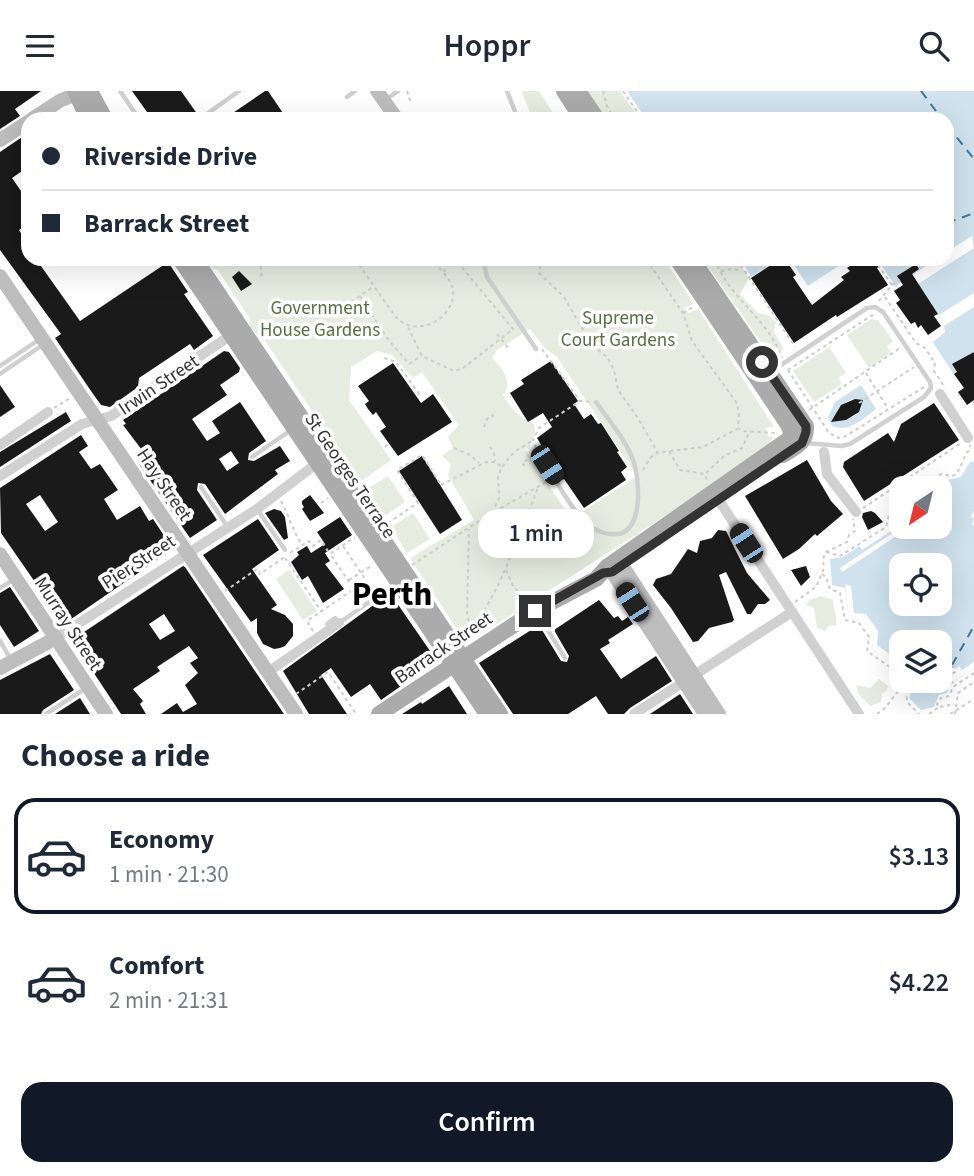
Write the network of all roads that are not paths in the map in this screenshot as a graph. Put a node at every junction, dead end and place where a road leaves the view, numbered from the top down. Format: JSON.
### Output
{"nodes":[{"id":1,"x":120,"y":91,"type":"edge"},
{"id":2,"x":239,"y":91,"type":"edge"},
{"id":3,"x":355,"y":91,"type":"edge"},
{"id":4,"x":398,"y":91,"type":"edge"},
{"id":5,"x":507,"y":91,"type":"edge"},
{"id":6,"x":564,"y":91,"type":"edge"},
{"id":7,"x":578,"y":91,"type":"edge"},
{"id":8,"x":82,"y":92,"type":"edge"},
{"id":9,"x":347,"y":97,"type":"dead end"},
{"id":10,"x":383,"y":99,"type":"edge"},
{"id":11,"x":42,"y":112,"type":"edge"},
{"id":12,"x":86,"y":112,"type":"edge"},
{"id":13,"x":99,"y":112,"type":"edge"},
{"id":14,"x":134,"y":112,"type":"edge"},
{"id":15,"x":210,"y":112,"type":"edge"},
{"id":16,"x":515,"y":112,"type":"edge"},
{"id":17,"x":578,"y":112,"type":"edge"},
{"id":18,"x":592,"y":112,"type":"edge"},
{"id":19,"x":21,"y":126,"type":"edge"},
{"id":20,"x":0,"y":140,"type":"edge"},
{"id":21,"x":185,"y":266,"type":"edge"},
{"id":22,"x":199,"y":266,"type":"edge"},
{"id":23,"x":485,"y":266,"type":"edge"},
{"id":24,"x":682,"y":266,"type":"edge"},
{"id":25,"x":697,"y":266,"type":"edge"},
{"id":26,"x":0,"y":276,"type":"edge"},
{"id":27,"x":236,"y":332,"type":"junction"},
{"id":28,"x":43,"y":341,"type":"junction"},
{"id":29,"x":536,"y":349,"type":"dead end"},
{"id":30,"x":0,"y":366,"type":"edge"},
{"id":31,"x":769,"y":373,"type":"junction"},
{"id":32,"x":0,"y":374,"type":"edge"},
{"id":33,"x":765,"y":391,"type":"junction"},
{"id":34,"x":935,"y":391,"type":"junction"},
{"id":35,"x":596,"y":402,"type":"road end"},
{"id":36,"x":48,"y":412,"type":"dead end"},
{"id":37,"x":98,"y":420,"type":"junction"},
{"id":38,"x":294,"y":427,"type":"junction"},
{"id":39,"x":968,"y":438,"type":"road end"},
{"id":40,"x":789,"y":440,"type":"junction"},
{"id":41,"x":0,"y":445,"type":"edge"},
{"id":42,"x":538,"y":452,"type":"road end"},
{"id":43,"x":824,"y":452,"type":"dead end"},
{"id":44,"x":252,"y":457,"type":"dead end"},
{"id":45,"x":322,"y":460,"type":"junction"},
{"id":46,"x":0,"y":476,"type":"edge"},
{"id":47,"x":201,"y":487,"type":"dead end"},
{"id":48,"x":715,"y":497,"type":"junction"},
{"id":49,"x":257,"y":509,"type":"junction"},
{"id":50,"x":856,"y":512,"type":"road end"},
{"id":51,"x":228,"y":527,"type":"junction"},
{"id":52,"x":622,"y":534,"type":"junction"},
{"id":53,"x":285,"y":550,"type":"dead end"},
{"id":54,"x":188,"y":552,"type":"junction"},
{"id":55,"x":0,"y":554,"type":"edge"},
{"id":56,"x":618,"y":563,"type":"junction"},
{"id":57,"x":405,"y":575,"type":"junction"},
{"id":58,"x":16,"y":577,"type":"junction"},
{"id":59,"x":0,"y":588,"type":"edge"},
{"id":60,"x":534,"y":606,"type":"junction"},
{"id":61,"x":790,"y":610,"type":"junction"},
{"id":62,"x":339,"y":623,"type":"junction"},
{"id":63,"x":327,"y":624,"type":"dead end"},
{"id":64,"x":56,"y":638,"type":"junction"},
{"id":65,"x":0,"y":641,"type":"edge"},
{"id":66,"x":565,"y":657,"type":"dead end"},
{"id":67,"x":459,"y":662,"type":"junction"},
{"id":68,"x":6,"y":665,"type":"edge"},
{"id":69,"x":268,"y":672,"type":"junction"},
{"id":70,"x":689,"y":679,"type":"junction"},
{"id":71,"x":88,"y":687,"type":"junction"},
{"id":72,"x":46,"y":714,"type":"edge"},
{"id":73,"x":106,"y":714,"type":"edge"},
{"id":74,"x":296,"y":714,"type":"edge"},
{"id":75,"x":380,"y":714,"type":"edge"},
{"id":76,"x":487,"y":714,"type":"edge"},
{"id":77,"x":500,"y":714,"type":"edge"},
{"id":78,"x":634,"y":714,"type":"edge"},
{"id":79,"x":705,"y":714,"type":"edge"},
{"id":80,"x":719,"y":714,"type":"edge"},
{"id":81,"x":859,"y":714,"type":"edge"}],
"edges":[{"from":1,"to":14,"type":"lane"},
{"from":2,"to":15,"type":"lane"},
{"from":3,"to":9,"type":"lane"},
{"from":4,"to":10,"type":"lane"},
{"from":5,"to":16,"type":"lane"},
{"from":6,"to":17,"type":"main road"},
{"from":7,"to":18,"type":"main road"},
{"from":8,"to":11,"type":"main road"},
{"from":8,"to":12,"type":"main road"},
{"from":8,"to":13,"type":"main road"},
{"from":19,"to":20,"type":"main road"},
{"from":21,"to":27,"type":"main road","name":"St Georges Terrace"},
{"from":22,"to":27,"type":"main road","name":"St Georges Terrace"},
{"from":23,"to":29,"type":"lane"},
{"from":24,"to":33,"type":"main road"},
{"from":25,"to":31,"type":"main road"},
{"from":26,"to":28,"type":"main road","name":"Hay Street"},
{"from":27,"to":37,"type":"street","name":"Irwin Street"},
{"from":27,"to":38,"type":"main road","name":"St Georges Terrace"},
{"from":27,"to":45,"type":"main road","name":"St Georges Terrace"},
{"from":28,"to":30,"type":"lane"},
{"from":28,"to":32,"type":"lane"},
{"from":28,"to":37,"type":"main road","name":"Hay Street"},
{"from":31,"to":33,"type":"main road"},
{"from":31,"to":34,"type":"lane"},
{"from":31,"to":40,"type":"main road"},
{"from":33,"to":40,"type":"main road"},
{"from":34,"to":39,"type":"street"},
{"from":34,"to":40,"type":"lane"},
{"from":35,"to":52,"type":"lane"},
{"from":36,"to":41,"type":"street"},
{"from":37,"to":46,"type":"street","name":"Irwin Street"},
{"from":37,"to":54,"type":"main road","name":"Hay Street"},
{"from":38,"to":44,"type":"lane"},
{"from":38,"to":45,"type":"main road","name":"St Georges Terrace"},
{"from":40,"to":48,"type":"main road","name":"Barrack Street"},
{"from":42,"to":52,"type":"lane"},
{"from":43,"to":50,"type":"street"},
{"from":45,"to":49,"type":"street","name":"Pier Street"},
{"from":45,"to":57,"type":"main road","name":"St Georges Terrace"},
{"from":47,"to":51,"type":"lane"},
{"from":48,"to":56,"type":"main road","name":"Barrack Street"},
{"from":48,"to":61,"type":"street"},
{"from":49,"to":51,"type":"street","name":"Pier Street"},
{"from":49,"to":53,"type":"lane"},
{"from":51,"to":54,"type":"street","name":"Pier Street"},
{"from":52,"to":56,"type":"lane"},
{"from":54,"to":64,"type":"street","name":"Pier Street"},
{"from":54,"to":69,"type":"main road","name":"Hay Street"},
{"from":55,"to":58,"type":"main road","name":"Murray Street"},
{"from":56,"to":60,"type":"main road","name":"Barrack Street"},
{"from":56,"to":70,"type":"main road"},
{"from":57,"to":62,"type":"lane"},
{"from":57,"to":67,"type":"main road","name":"St Georges Terrace"},
{"from":58,"to":59,"type":"lane"},
{"from":58,"to":64,"type":"main road","name":"Murray Street"},
{"from":60,"to":66,"type":"lane"},
{"from":60,"to":67,"type":"main road","name":"Barrack Street"},
{"from":61,"to":70,"type":"street"},
{"from":61,"to":81,"type":"street"},
{"from":62,"to":63,"type":"lane"},
{"from":62,"to":69,"type":"street"},
{"from":64,"to":68,"type":"main road","name":"Pier Street"},
{"from":64,"to":71,"type":"main road","name":"Murray Street"},
{"from":65,"to":68,"type":"lane"},
{"from":67,"to":75,"type":"main road","name":"Barrack Street"},
{"from":67,"to":76,"type":"main road","name":"St Georges Terrace"},
{"from":67,"to":77,"type":"main road","name":"St Georges Terrace"},
{"from":69,"to":74,"type":"main road","name":"Hay Street"},
{"from":70,"to":78,"type":"street"},
{"from":70,"to":79,"type":"main road"},
{"from":70,"to":80,"type":"main road"},
{"from":71,"to":72,"type":"lane"},
{"from":71,"to":73,"type":"main road","name":"Murray Street"}]}
